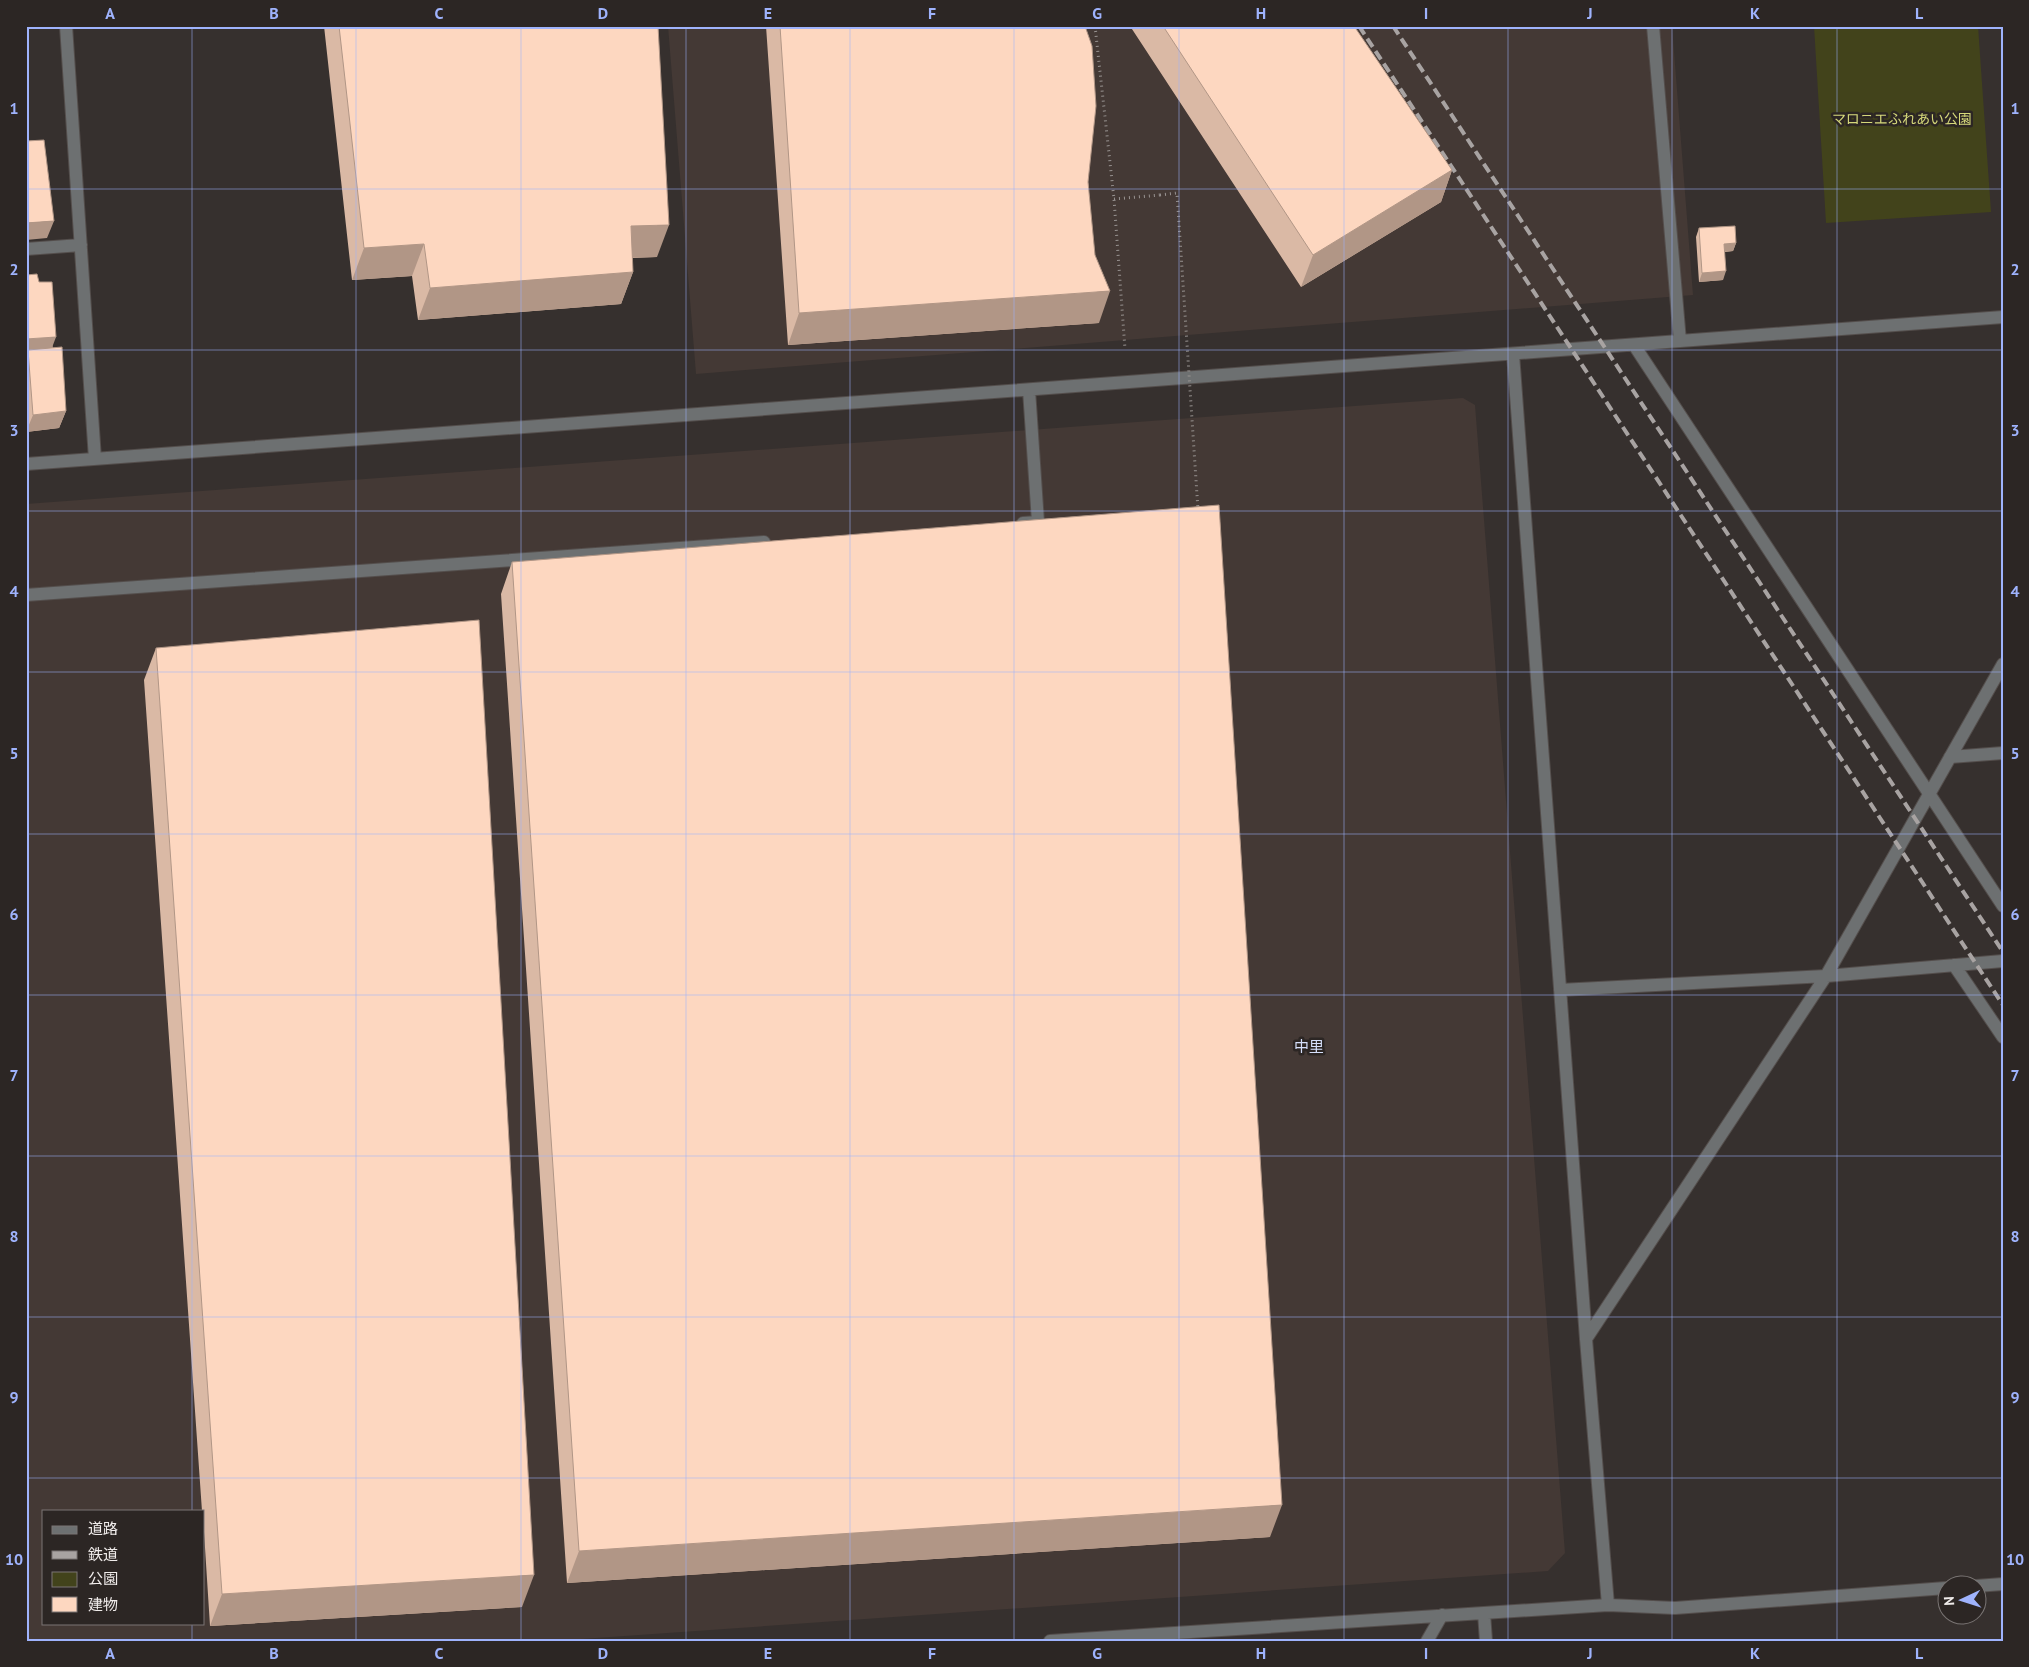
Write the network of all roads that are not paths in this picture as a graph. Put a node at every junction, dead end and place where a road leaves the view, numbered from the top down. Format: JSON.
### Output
{"nodes":[{"id":1,"x":66,"y":26,"type":"edge"},
{"id":2,"x":1653,"y":26,"type":"edge"},
{"id":3,"x":80,"y":245,"type":"junction"},
{"id":4,"x":26,"y":249,"type":"edge"},
{"id":5,"x":2003,"y":317,"type":"edge"},
{"id":6,"x":1680,"y":341,"type":"junction"},
{"id":7,"x":1634,"y":345,"type":"junction"},
{"id":8,"x":1513,"y":354,"type":"junction"},
{"id":9,"x":1029,"y":390,"type":"junction"},
{"id":10,"x":96,"y":459,"type":"junction"},
{"id":11,"x":26,"y":464,"type":"edge"},
{"id":12,"x":1008,"y":524,"type":"edge"},
{"id":13,"x":780,"y":541,"type":"edge"},
{"id":14,"x":26,"y":594,"type":"edge"},
{"id":15,"x":2003,"y":664,"type":"edge"},
{"id":16,"x":2003,"y":753,"type":"edge"},
{"id":17,"x":1950,"y":757,"type":"junction"},
{"id":18,"x":1929,"y":795,"type":"junction"},
{"id":19,"x":2003,"y":906,"type":"edge"},
{"id":20,"x":2003,"y":961,"type":"edge"},
{"id":21,"x":1954,"y":965,"type":"junction"},
{"id":22,"x":1826,"y":976,"type":"junction"},
{"id":23,"x":1560,"y":990,"type":"junction"},
{"id":24,"x":2003,"y":1037,"type":"edge"},
{"id":25,"x":1586,"y":1338,"type":"junction"},
{"id":26,"x":2003,"y":1584,"type":"edge"},
{"id":27,"x":1986,"y":1585,"type":"edge"},
{"id":28,"x":1936,"y":1589,"type":"edge"},
{"id":29,"x":1608,"y":1605,"type":"junction"},
{"id":30,"x":1484,"y":1613,"type":"junction"},
{"id":31,"x":1442,"y":1615,"type":"junction"},
{"id":32,"x":1050,"y":1641,"type":"edge"},
{"id":33,"x":1427,"y":1641,"type":"edge"},
{"id":34,"x":1486,"y":1641,"type":"edge"}],
"edges":[{"from":1,"to":3,"type":"street"},
{"from":2,"to":6,"type":"street"},
{"from":3,"to":4,"type":"street"},
{"from":3,"to":10,"type":"street"},
{"from":5,"to":6,"type":"street"},
{"from":6,"to":7,"type":"street"},
{"from":7,"to":8,"type":"street"},
{"from":7,"to":18,"type":"street"},
{"from":8,"to":9,"type":"street"},
{"from":8,"to":23,"type":"street"},
{"from":9,"to":10,"type":"street"},
{"from":9,"to":12,"type":"street"},
{"from":10,"to":11,"type":"street"},
{"from":13,"to":14,"type":"street"},
{"from":15,"to":17,"type":"street"},
{"from":16,"to":17,"type":"street"},
{"from":17,"to":18,"type":"street"},
{"from":18,"to":19,"type":"street"},
{"from":18,"to":22,"type":"street"},
{"from":20,"to":21,"type":"street"},
{"from":21,"to":22,"type":"street"},
{"from":21,"to":24,"type":"street"},
{"from":22,"to":23,"type":"street"},
{"from":22,"to":25,"type":"street"},
{"from":23,"to":25,"type":"street"},
{"from":25,"to":29,"type":"street"},
{"from":26,"to":27,"type":"street"},
{"from":28,"to":29,"type":"street"},
{"from":29,"to":30,"type":"street"},
{"from":30,"to":31,"type":"street"},
{"from":30,"to":34,"type":"street"},
{"from":31,"to":32,"type":"street"},
{"from":31,"to":33,"type":"street"}]}
